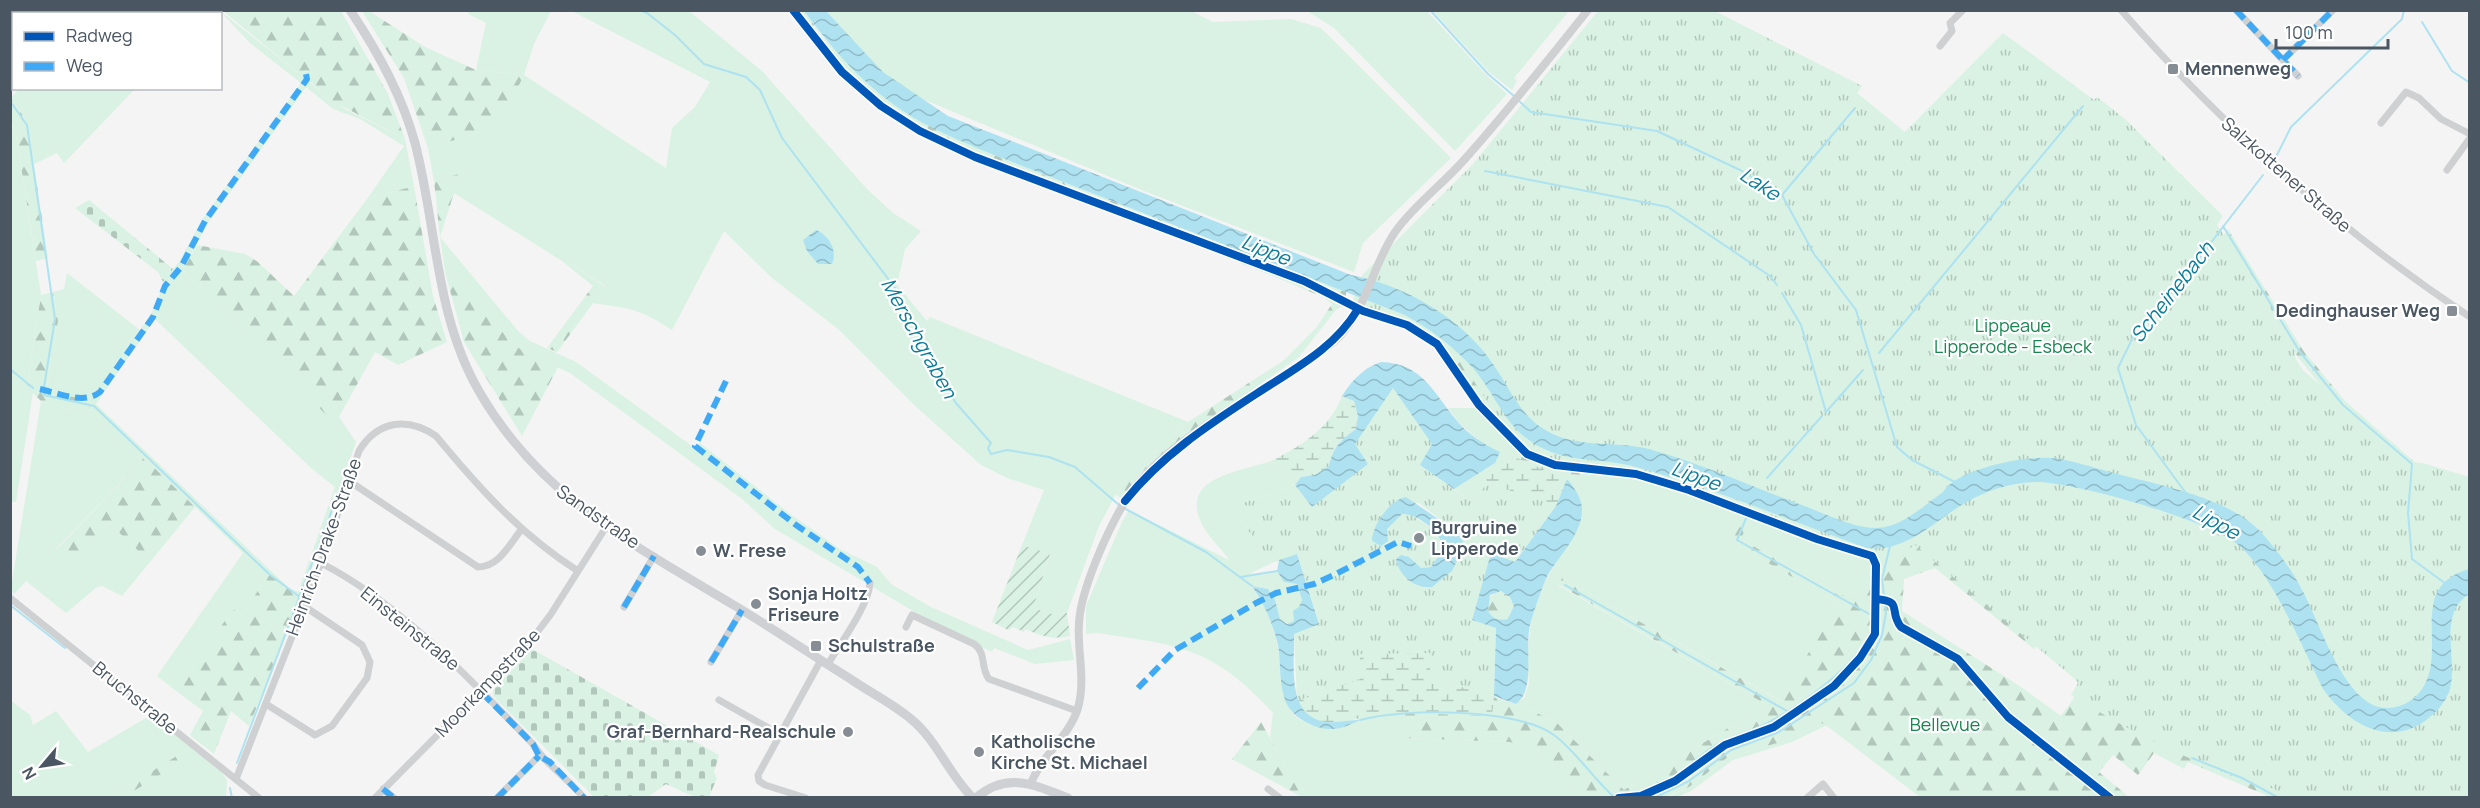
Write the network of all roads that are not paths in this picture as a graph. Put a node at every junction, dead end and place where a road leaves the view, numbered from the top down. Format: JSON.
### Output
{"nodes":[{"id":1,"x":350,"y":10,"type":"edge"},
{"id":2,"x":1588,"y":10,"type":"edge"},
{"id":3,"x":1964,"y":10,"type":"edge"},
{"id":4,"x":2121,"y":10,"type":"edge"},
{"id":5,"x":2236,"y":10,"type":"edge"},
{"id":6,"x":2333,"y":10,"type":"edge"},
{"id":7,"x":1940,"y":46,"type":"dead end"},
{"id":8,"x":2283,"y":60,"type":"junction"},
{"id":9,"x":2298,"y":76,"type":"dead end"},
{"id":10,"x":2381,"y":123,"type":"dead end"},
{"id":11,"x":2469,"y":136,"type":"edge"},
{"id":12,"x":2447,"y":170,"type":"dead end"},
{"id":13,"x":2469,"y":317,"type":"edge"},
{"id":14,"x":349,"y":481,"type":"junction"},
{"id":15,"x":606,"y":527,"type":"junction"},
{"id":16,"x":521,"y":530,"type":"junction"},
{"id":17,"x":654,"y":556,"type":"junction"},
{"id":18,"x":321,"y":563,"type":"junction"},
{"id":19,"x":578,"y":571,"type":"junction"},
{"id":20,"x":870,"y":583,"type":"dead end"},
{"id":21,"x":10,"y":598,"type":"edge"},
{"id":22,"x":304,"y":606,"type":"junction"},
{"id":23,"x":624,"y":607,"type":"dead end"},
{"id":24,"x":742,"y":610,"type":"junction"},
{"id":25,"x":906,"y":627,"type":"dead end"},
{"id":26,"x":711,"y":662,"type":"dead end"},
{"id":27,"x":825,"y":662,"type":"junction"},
{"id":28,"x":482,"y":693,"type":"junction"},
{"id":29,"x":718,"y":700,"type":"dead end"},
{"id":30,"x":266,"y":704,"type":"junction"},
{"id":31,"x":1077,"y":711,"type":"junction"},
{"id":32,"x":779,"y":734,"type":"junction"},
{"id":33,"x":539,"y":756,"type":"junction"},
{"id":34,"x":236,"y":778,"type":"junction"},
{"id":35,"x":1031,"y":783,"type":"junction"},
{"id":36,"x":383,"y":789,"type":"junction"},
{"id":37,"x":1268,"y":789,"type":"dead end"},
{"id":38,"x":260,"y":798,"type":"edge"},
{"id":39,"x":375,"y":798,"type":"edge"},
{"id":40,"x":394,"y":798,"type":"edge"},
{"id":41,"x":497,"y":798,"type":"edge"},
{"id":42,"x":584,"y":798,"type":"edge"},
{"id":43,"x":806,"y":798,"type":"edge"},
{"id":44,"x":975,"y":798,"type":"edge"},
{"id":45,"x":1068,"y":798,"type":"edge"},
{"id":46,"x":1280,"y":798,"type":"edge"},
{"id":47,"x":1807,"y":798,"type":"edge"},
{"id":48,"x":1834,"y":798,"type":"edge"}],
"edges":[{"from":1,"to":15,"type":"main road","name":"Sandstraße"},
{"from":2,"to":31,"type":"street"},
{"from":3,"to":7,"type":"street"},
{"from":4,"to":13,"type":"street","name":"Salzkottener Straße"},
{"from":5,"to":8,"type":"street"},
{"from":6,"to":8,"type":"street"},
{"from":8,"to":9,"type":"street"},
{"from":10,"to":11,"type":"street"},
{"from":11,"to":12,"type":"street"},
{"from":14,"to":16,"type":"street"},
{"from":14,"to":16,"type":"street","name":"Heinrich-Drake-Straße"},
{"from":14,"to":18,"type":"street","name":"Heinrich-Drake-Straße"},
{"from":15,"to":17,"type":"main road","name":"Sandstraße"},
{"from":15,"to":19,"type":"street","name":"Moorkampstraße"},
{"from":16,"to":19,"type":"street","name":"Heinrich-Drake-Straße"},
{"from":17,"to":23,"type":"street"},
{"from":17,"to":24,"type":"main road","name":"Sandstraße"},
{"from":18,"to":22,"type":"street","name":"Heinrich-Drake-Straße"},
{"from":18,"to":28,"type":"street","name":"Einsteinstraße"},
{"from":19,"to":28,"type":"street","name":"Moorkampstraße"},
{"from":20,"to":27,"type":"street"},
{"from":21,"to":34,"type":"street","name":"Bruchstraße"},
{"from":22,"to":30,"type":"street","name":"Heinrich-Drake-Straße"},
{"from":22,"to":30,"type":"street"},
{"from":24,"to":26,"type":"street"},
{"from":24,"to":27,"type":"main road","name":"Sandstraße"},
{"from":25,"to":31,"type":"street"},
{"from":27,"to":32,"type":"street"},
{"from":27,"to":44,"type":"main road","name":"Sandstraße"},
{"from":28,"to":33,"type":"street","name":"Einsteinstraße"},
{"from":28,"to":36,"type":"street","name":"Moorkampstraße"},
{"from":29,"to":32,"type":"street"},
{"from":30,"to":34,"type":"street","name":"Heinrich-Drake-Straße"},
{"from":31,"to":35,"type":"street"},
{"from":32,"to":43,"type":"street"},
{"from":33,"to":41,"type":"street"},
{"from":33,"to":42,"type":"street","name":"Einsteinstraße"},
{"from":34,"to":38,"type":"street","name":"Bruchstraße"},
{"from":35,"to":44,"type":"main road"},
{"from":35,"to":45,"type":"main road"},
{"from":36,"to":39,"type":"street","name":"Moorkampstraße"},
{"from":36,"to":40,"type":"street"},
{"from":37,"to":46,"type":"street"},
{"from":47,"to":48,"type":"street"}]}
